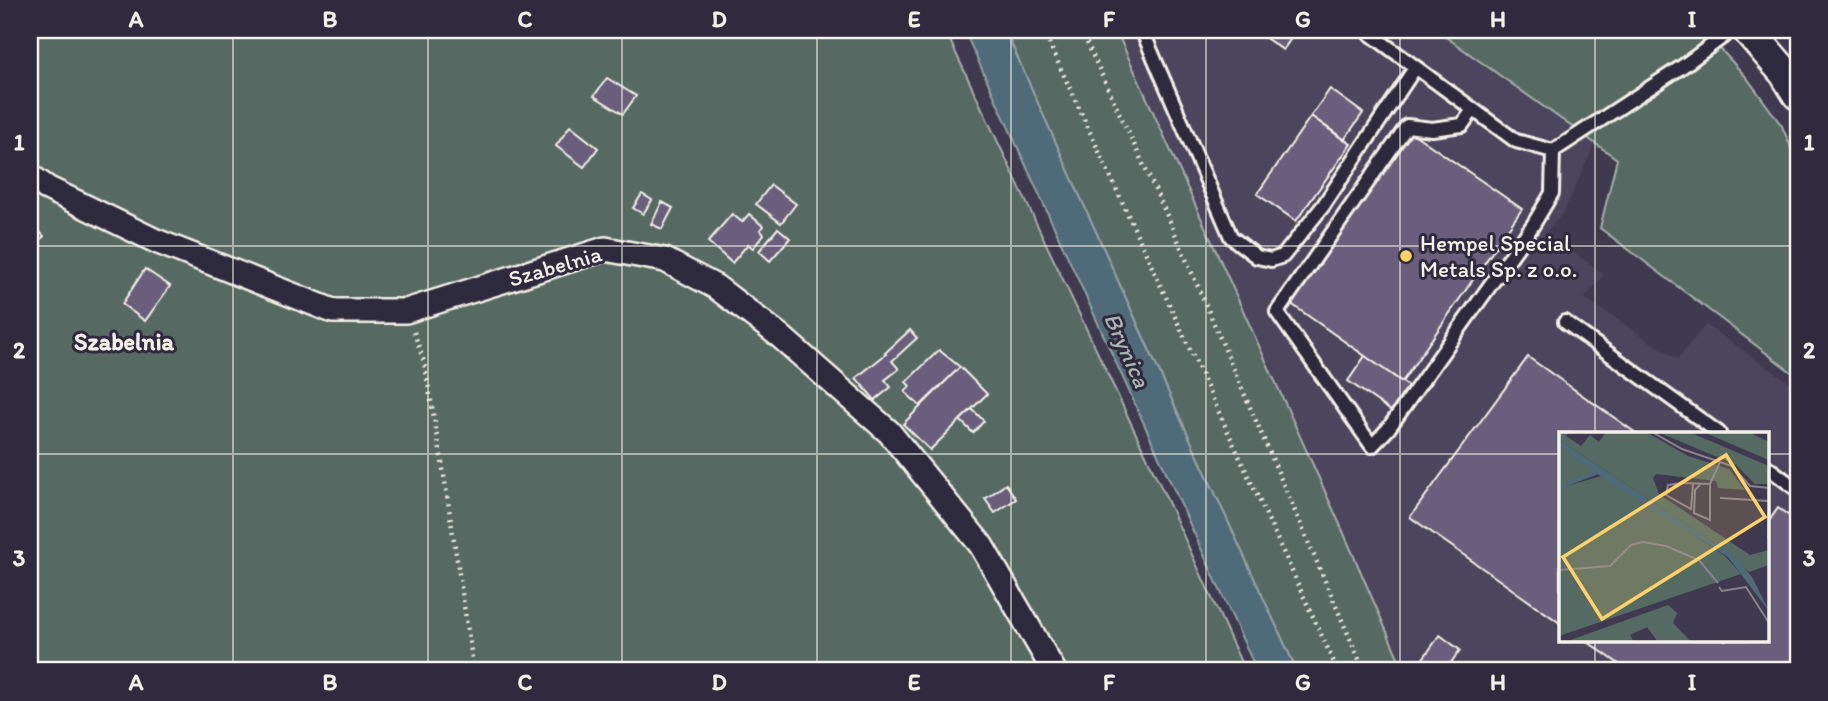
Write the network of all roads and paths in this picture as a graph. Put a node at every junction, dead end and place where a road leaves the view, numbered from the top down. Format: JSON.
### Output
{"nodes":[{"id":1,"x":1043,"y":30,"type":"edge"},
{"id":2,"x":1081,"y":30,"type":"edge"},
{"id":3,"x":1142,"y":30,"type":"edge"},
{"id":4,"x":1365,"y":30,"type":"edge"},
{"id":5,"x":1732,"y":30,"type":"edge"},
{"id":6,"x":1748,"y":30,"type":"edge"},
{"id":7,"x":1415,"y":68,"type":"junction"},
{"id":8,"x":1798,"y":94,"type":"edge"},
{"id":9,"x":1473,"y":110,"type":"junction"},
{"id":10,"x":1553,"y":151,"type":"junction"},
{"id":11,"x":30,"y":176,"type":"edge"},
{"id":12,"x":406,"y":311,"type":"junction"},
{"id":13,"x":1564,"y":322,"type":"dead end"},
{"id":14,"x":1718,"y":432,"type":"edge"},
{"id":15,"x":1769,"y":468,"type":"edge"},
{"id":16,"x":1798,"y":490,"type":"edge"},
{"id":17,"x":474,"y":671,"type":"edge"},
{"id":18,"x":1054,"y":671,"type":"edge"},
{"id":19,"x":1338,"y":671,"type":"edge"},
{"id":20,"x":1364,"y":671,"type":"edge"}],
"edges":[{"from":1,"to":19,"type":"path"},
{"from":2,"to":20,"type":"path"},
{"from":3,"to":7,"type":"lane"},
{"from":4,"to":7,"type":"lane"},
{"from":5,"to":10,"type":"lane"},
{"from":6,"to":8,"type":"street"},
{"from":7,"to":9,"type":"lane"},
{"from":9,"to":10,"type":"lane"},
{"from":9,"to":10,"type":"lane"},
{"from":11,"to":12,"type":"street","name":"Szabelnia"},
{"from":12,"to":17,"type":"path"},
{"from":12,"to":18,"type":"street","name":"Szabelnia"},
{"from":13,"to":14,"type":"lane"},
{"from":15,"to":16,"type":"lane"}]}
